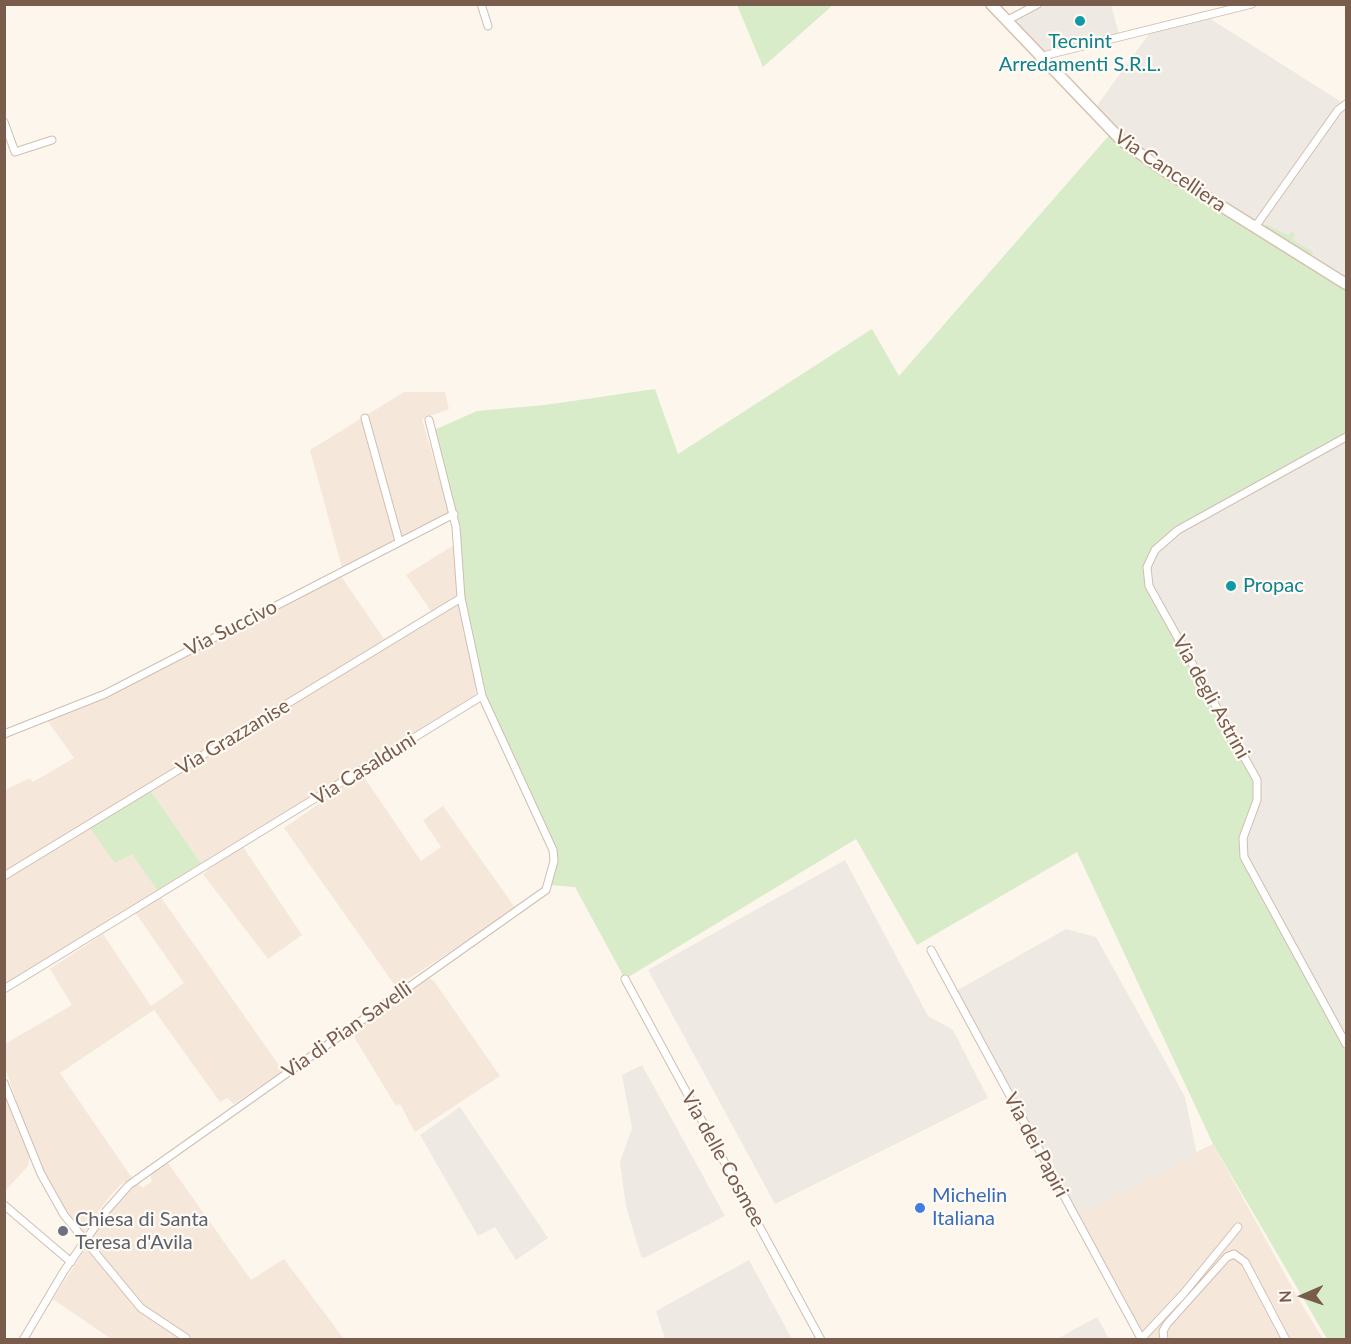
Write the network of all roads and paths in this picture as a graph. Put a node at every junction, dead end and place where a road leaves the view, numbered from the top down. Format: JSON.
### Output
{"nodes":[{"id":1,"x":481,"y":4,"type":"edge"},
{"id":2,"x":991,"y":4,"type":"edge"},
{"id":3,"x":1038,"y":4,"type":"edge"},
{"id":4,"x":1252,"y":4,"type":"edge"},
{"id":5,"x":1006,"y":21,"type":"junction"},
{"id":6,"x":488,"y":26,"type":"dead end"},
{"id":7,"x":1039,"y":57,"type":"junction"},
{"id":8,"x":1347,"y":104,"type":"edge"},
{"id":9,"x":4,"y":122,"type":"edge"},
{"id":10,"x":52,"y":140,"type":"dead end"},
{"id":11,"x":1255,"y":227,"type":"junction"},
{"id":12,"x":1347,"y":284,"type":"edge"},
{"id":13,"x":365,"y":418,"type":"dead end"},
{"id":14,"x":429,"y":420,"type":"dead end"},
{"id":15,"x":1347,"y":437,"type":"edge"},
{"id":16,"x":454,"y":514,"type":"junction"},
{"id":17,"x":399,"y":541,"type":"junction"},
{"id":18,"x":461,"y":598,"type":"junction"},
{"id":19,"x":482,"y":696,"type":"junction"},
{"id":20,"x":4,"y":734,"type":"edge"},
{"id":21,"x":4,"y":876,"type":"edge"},
{"id":22,"x":931,"y":951,"type":"dead end"},
{"id":23,"x":625,"y":980,"type":"dead end"},
{"id":24,"x":4,"y":989,"type":"edge"},
{"id":25,"x":1347,"y":1044,"type":"edge"},
{"id":26,"x":4,"y":1083,"type":"edge"},
{"id":27,"x":4,"y":1205,"type":"edge"},
{"id":28,"x":1238,"y":1227,"type":"dead end"},
{"id":29,"x":85,"y":1242,"type":"junction"},
{"id":30,"x":71,"y":1262,"type":"junction"},
{"id":31,"x":186,"y":1338,"type":"dead end"},
{"id":32,"x":1142,"y":1339,"type":"edge"},
{"id":33,"x":23,"y":1340,"type":"edge"},
{"id":34,"x":821,"y":1340,"type":"edge"},
{"id":35,"x":1164,"y":1340,"type":"edge"},
{"id":36,"x":1286,"y":1340,"type":"edge"}],
"edges":[{"from":1,"to":6,"type":"street"},
{"from":2,"to":5,"type":"street","name":"Via Cancelliera"},
{"from":3,"to":5,"type":"street"},
{"from":4,"to":7,"type":"street"},
{"from":5,"to":7,"type":"street","name":"Via Cancelliera"},
{"from":7,"to":11,"type":"street","name":"Via Cancelliera"},
{"from":8,"to":11,"type":"street"},
{"from":9,"to":10,"type":"street"},
{"from":11,"to":12,"type":"street","name":"Via Cancelliera"},
{"from":13,"to":17,"type":"street"},
{"from":14,"to":16,"type":"street"},
{"from":15,"to":25,"type":"street","name":"Via degli Astrini"},
{"from":16,"to":17,"type":"street","name":"Via Succivo"},
{"from":16,"to":18,"type":"street"},
{"from":17,"to":20,"type":"street","name":"Via Succivo"},
{"from":18,"to":19,"type":"street"},
{"from":18,"to":21,"type":"street","name":"Via Grazzanise"},
{"from":19,"to":24,"type":"street","name":"Via Casalduni"},
{"from":19,"to":29,"type":"street","name":"Via di Pian Savelli"},
{"from":22,"to":32,"type":"street","name":"Via dei Papiri"},
{"from":23,"to":34,"type":"street","name":"Via delle Cosmee"},
{"from":26,"to":29,"type":"street"},
{"from":27,"to":30,"type":"street"},
{"from":28,"to":32,"type":"street"},
{"from":29,"to":30,"type":"street","name":"Via di Pian Savelli"},
{"from":29,"to":31,"type":"street"},
{"from":30,"to":33,"type":"street","name":"Via di Pian Savelli"},
{"from":35,"to":36,"type":"street"}]}
